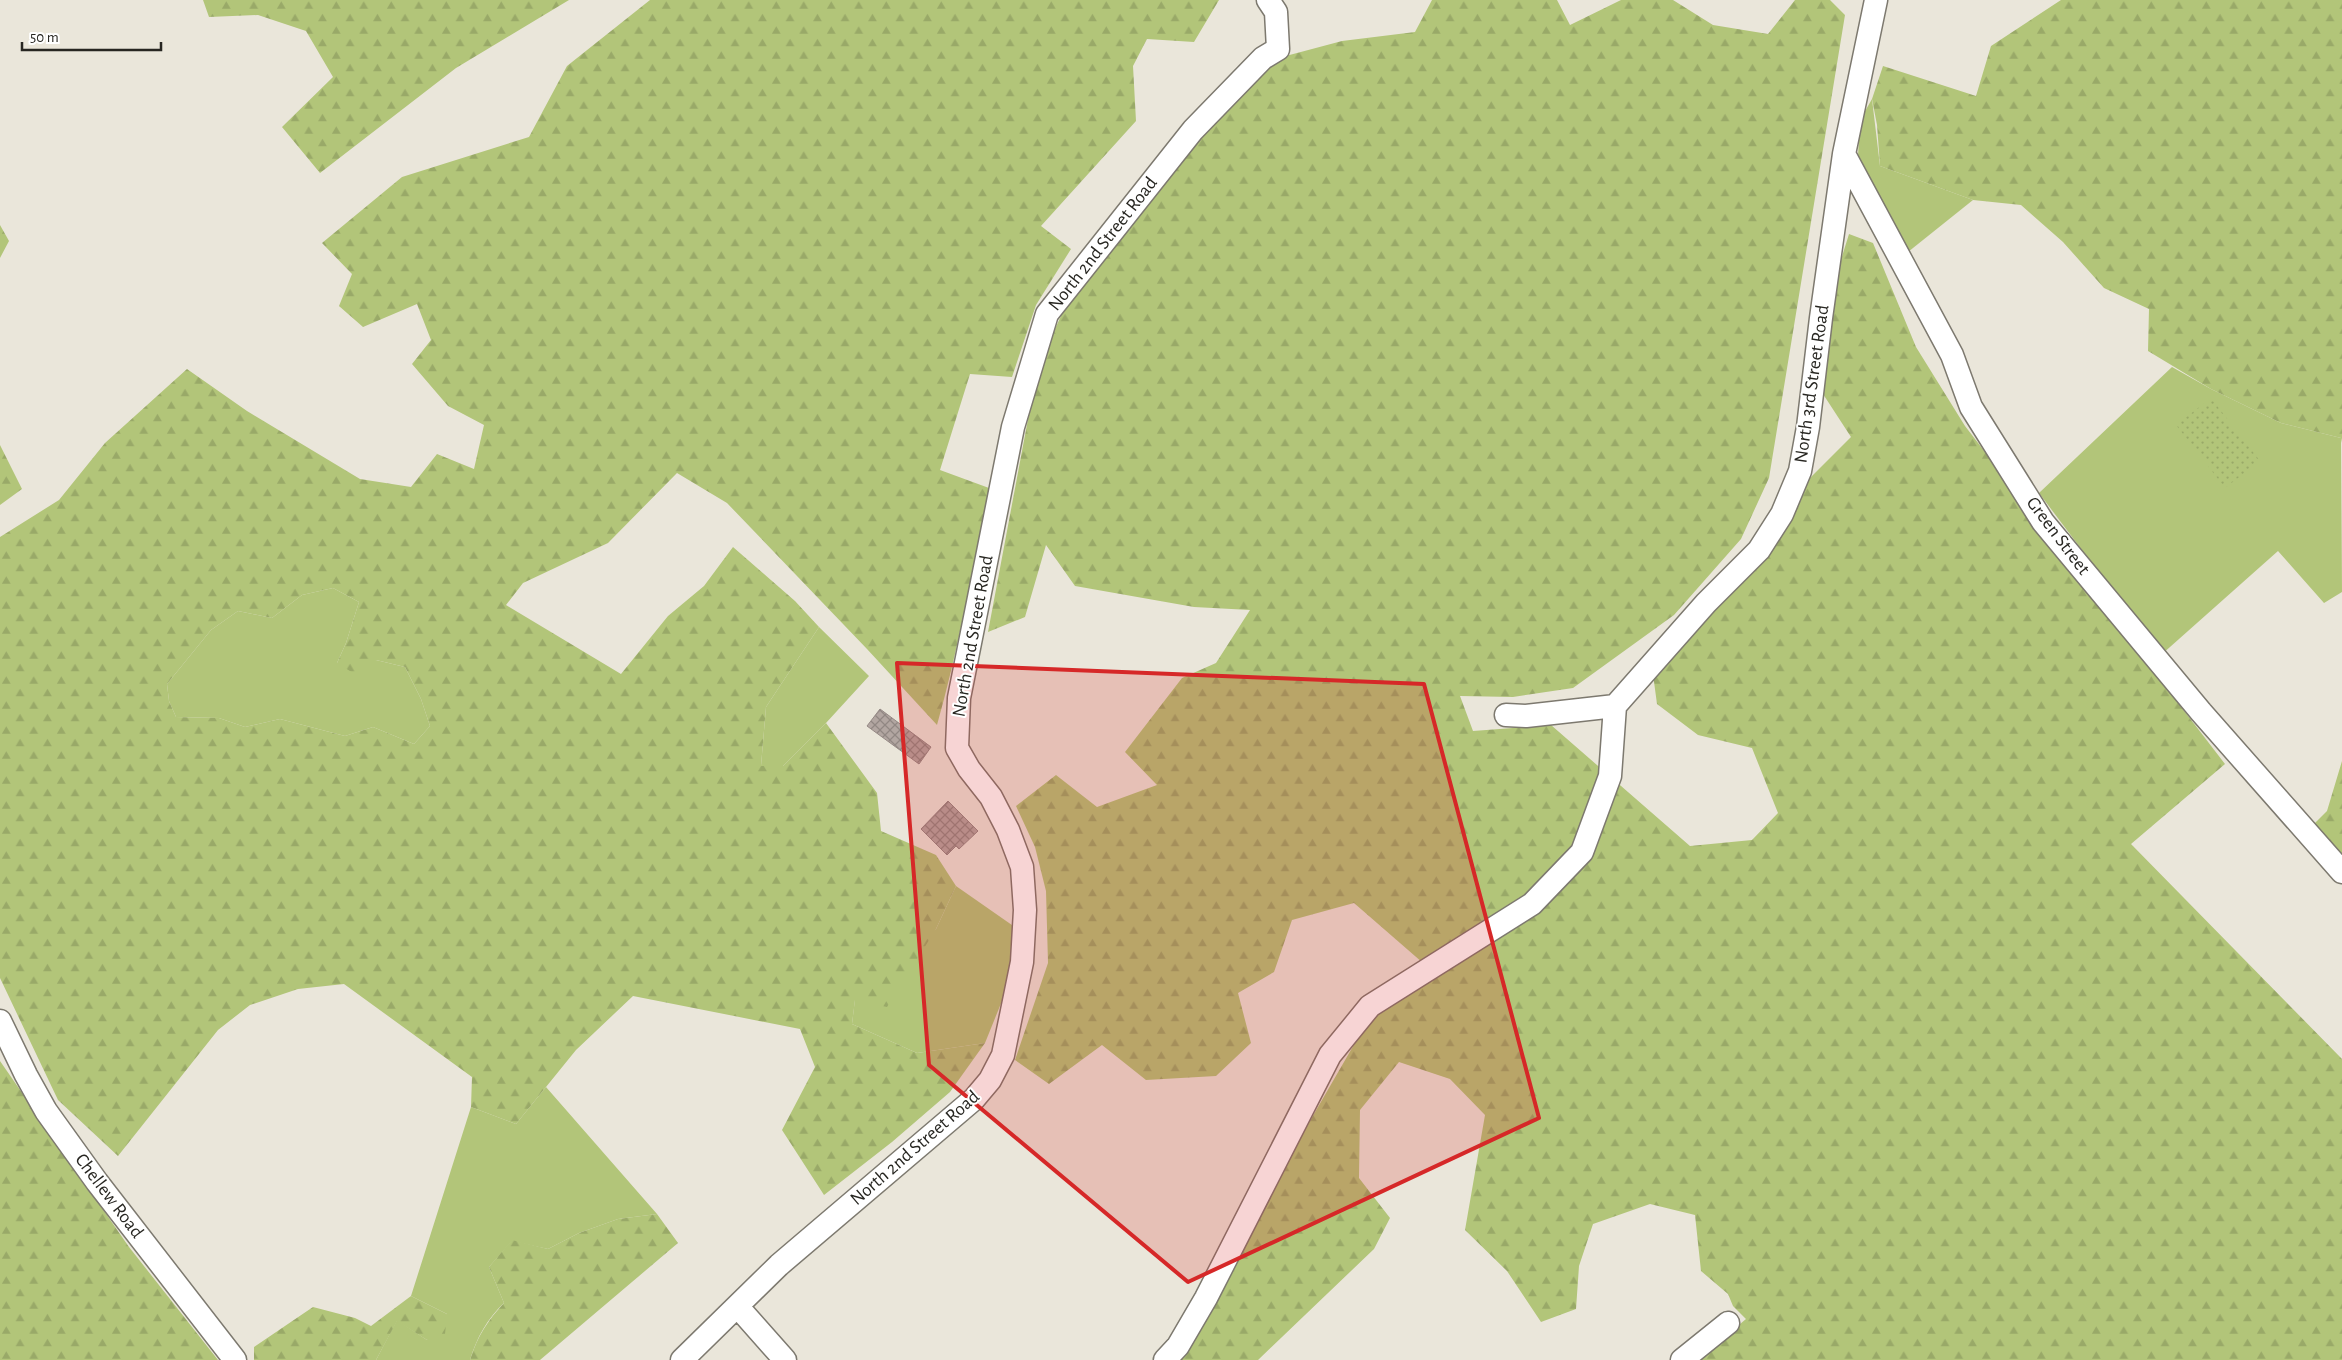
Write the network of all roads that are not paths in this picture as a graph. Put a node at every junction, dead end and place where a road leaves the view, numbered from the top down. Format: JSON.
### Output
{"nodes":[{"id":1,"x":1268,"y":0,"type":"edge"},
{"id":2,"x":1876,"y":0,"type":"edge"},
{"id":3,"x":1844,"y":154,"type":"junction"},
{"id":4,"x":1615,"y":706,"type":"junction"},
{"id":5,"x":1506,"y":715,"type":"dead end"},
{"id":6,"x":2342,"y":872,"type":"edge"},
{"id":7,"x":0,"y":1022,"type":"edge"},
{"id":8,"x":738,"y":1307,"type":"junction"},
{"id":9,"x":1728,"y":1323,"type":"dead end"},
{"id":10,"x":235,"y":1360,"type":"edge"},
{"id":11,"x":682,"y":1360,"type":"edge"},
{"id":12,"x":785,"y":1360,"type":"edge"},
{"id":13,"x":1165,"y":1360,"type":"edge"},
{"id":14,"x":1682,"y":1360,"type":"edge"}],
"edges":[{"from":1,"to":8,"type":"street","name":"North 2nd Street Road"},
{"from":2,"to":3,"type":"street","name":"North 3rd Street Road"},
{"from":3,"to":4,"type":"street","name":"North 3rd Street Road"},
{"from":3,"to":6,"type":"street","name":"Green Street"},
{"from":4,"to":5,"type":"street"},
{"from":4,"to":13,"type":"street"},
{"from":7,"to":10,"type":"street","name":"Chellew Road"},
{"from":8,"to":11,"type":"street","name":"North 2nd Street Road"},
{"from":8,"to":12,"type":"street"},
{"from":9,"to":14,"type":"street"}]}
